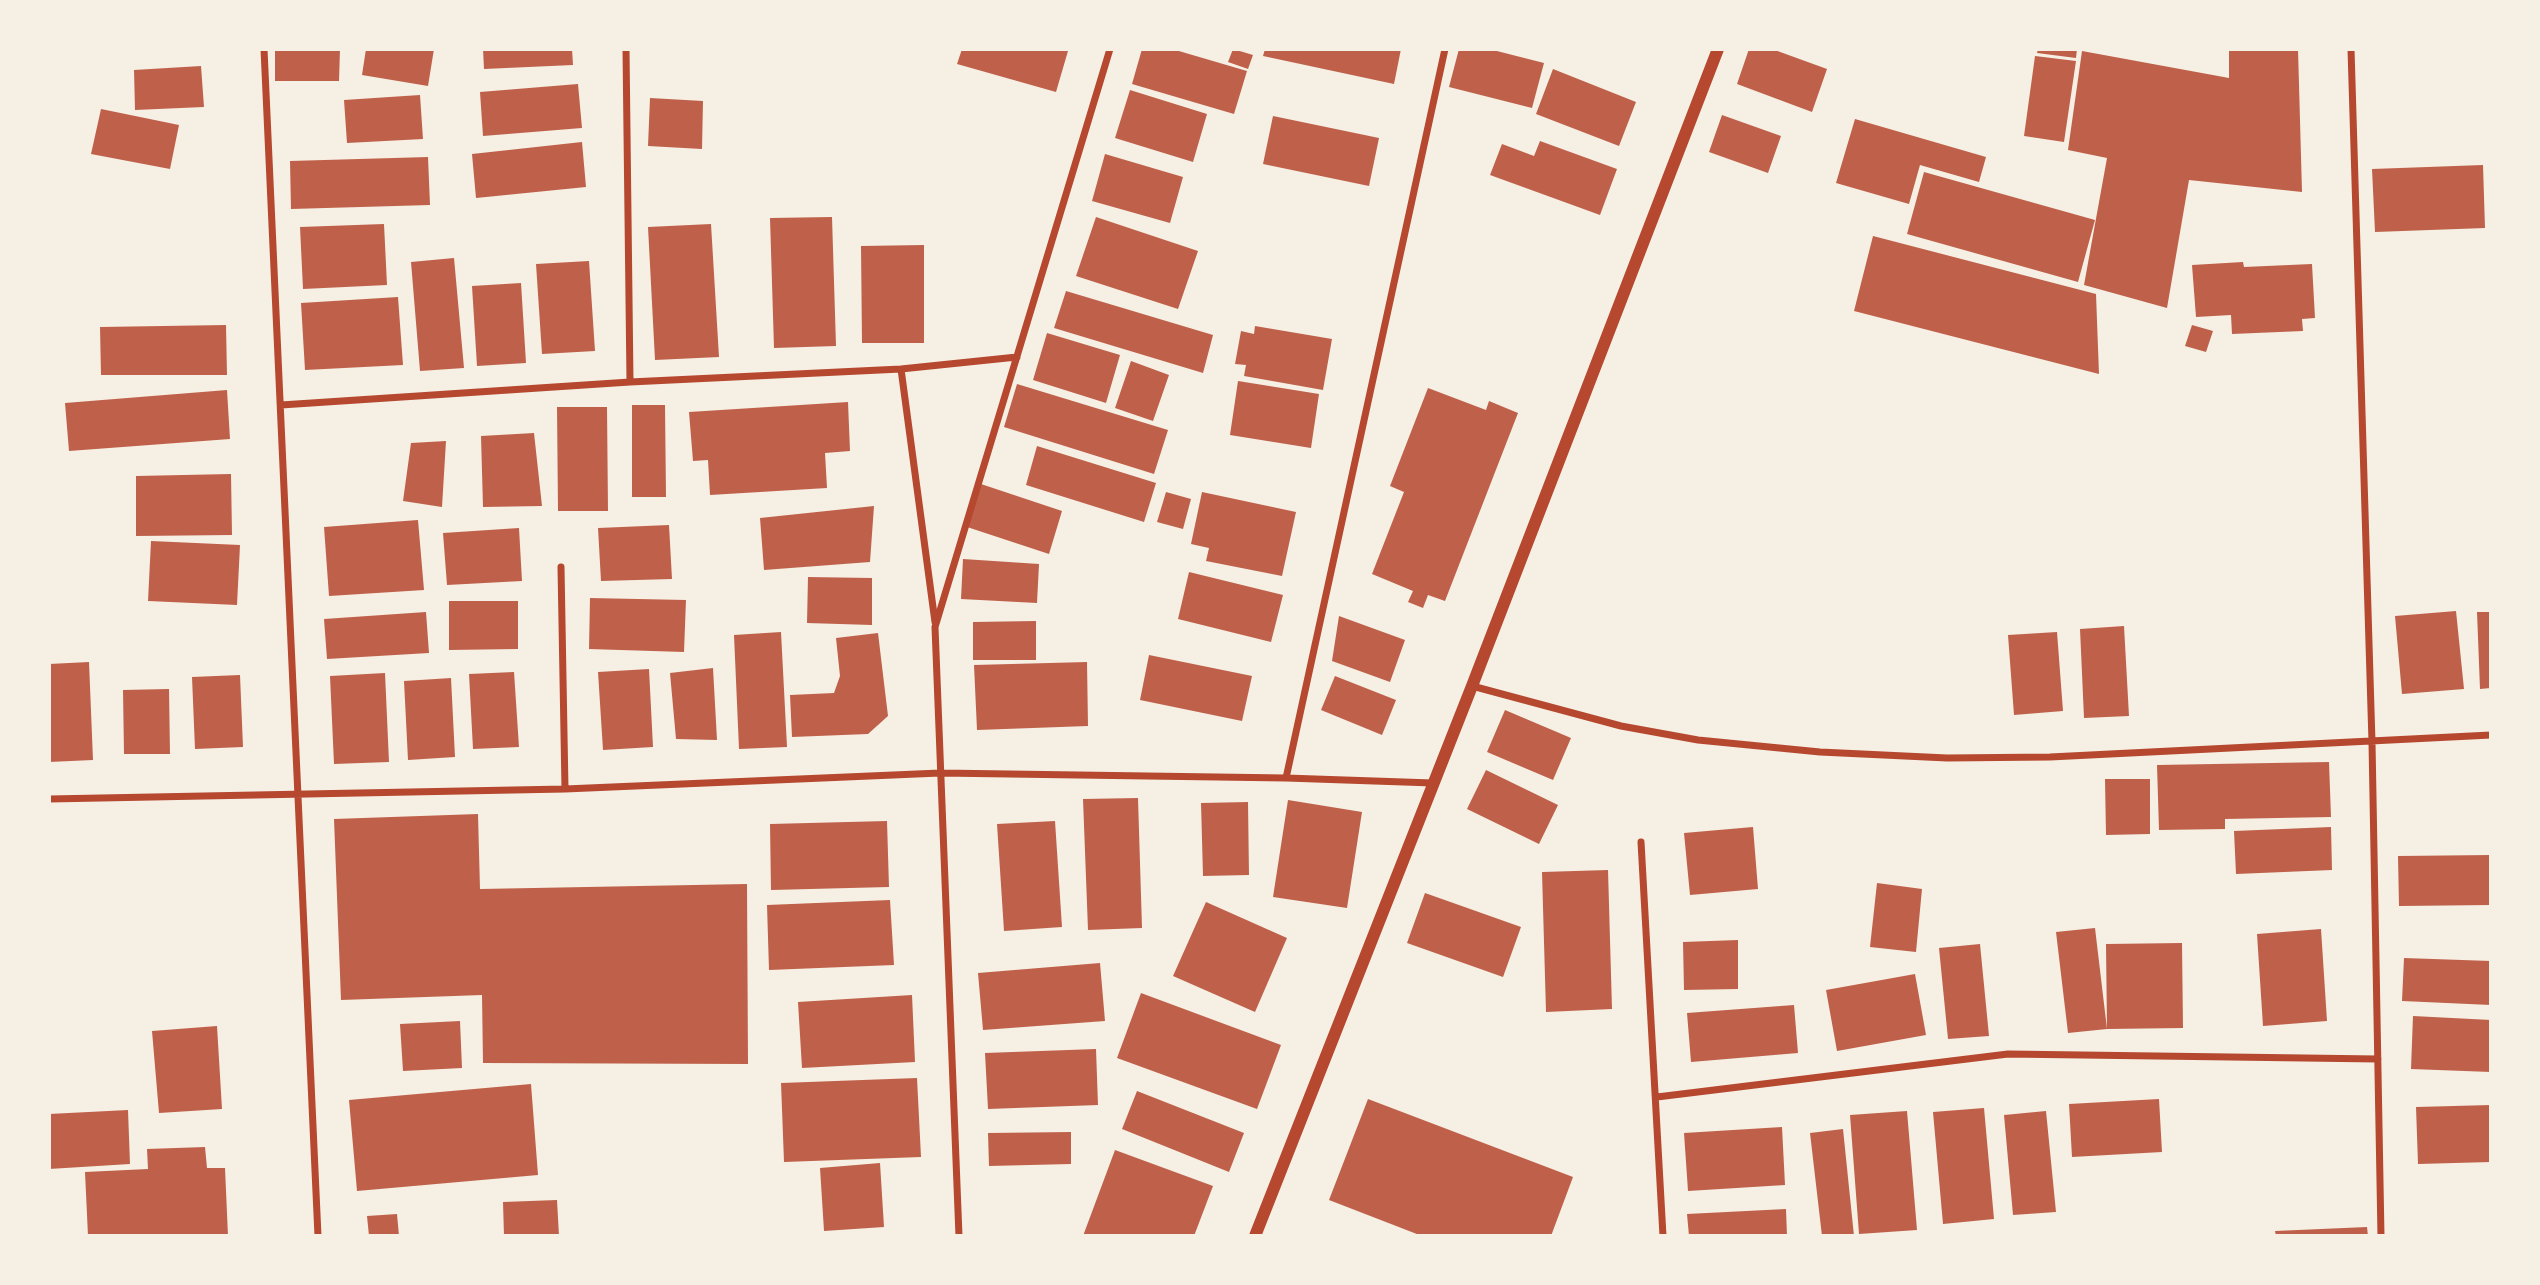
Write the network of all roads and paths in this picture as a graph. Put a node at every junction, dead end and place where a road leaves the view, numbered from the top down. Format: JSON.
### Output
{"nodes":[{"id":1,"x":264,"y":49,"type":"edge"},
{"id":2,"x":626,"y":49,"type":"edge"},
{"id":3,"x":1110,"y":49,"type":"edge"},
{"id":4,"x":1445,"y":49,"type":"edge"},
{"id":5,"x":1718,"y":49,"type":"edge"},
{"id":6,"x":2351,"y":49,"type":"edge"},
{"id":7,"x":1017,"y":357,"type":"junction"},
{"id":8,"x":901,"y":369,"type":"junction"},
{"id":9,"x":630,"y":382,"type":"junction"},
{"id":10,"x":281,"y":405,"type":"junction"},
{"id":11,"x":561,"y":567,"type":"dead end"},
{"id":12,"x":935,"y":627,"type":"junction"},
{"id":13,"x":1472,"y":687,"type":"junction"},
{"id":14,"x":2491,"y":735,"type":"edge"},
{"id":15,"x":2372,"y":742,"type":"junction"},
{"id":16,"x":940,"y":773,"type":"junction"},
{"id":17,"x":1286,"y":778,"type":"junction"},
{"id":18,"x":1433,"y":783,"type":"junction"},
{"id":19,"x":565,"y":789,"type":"junction"},
{"id":20,"x":299,"y":793,"type":"junction"},
{"id":21,"x":49,"y":799,"type":"edge"},
{"id":22,"x":1641,"y":842,"type":"dead end"},
{"id":23,"x":2378,"y":1059,"type":"junction"},
{"id":24,"x":1657,"y":1097,"type":"junction"},
{"id":25,"x":318,"y":1236,"type":"edge"},
{"id":26,"x":959,"y":1236,"type":"edge"},
{"id":27,"x":1255,"y":1236,"type":"edge"},
{"id":28,"x":1663,"y":1236,"type":"edge"},
{"id":29,"x":2381,"y":1236,"type":"edge"}],
"edges":[{"from":1,"to":10,"type":"street"},
{"from":2,"to":9,"type":"street"},
{"from":3,"to":7,"type":"street"},
{"from":4,"to":17,"type":"street"},
{"from":5,"to":13,"type":"street"},
{"from":6,"to":15,"type":"street"},
{"from":7,"to":8,"type":"street"},
{"from":7,"to":12,"type":"street"},
{"from":8,"to":9,"type":"street"},
{"from":8,"to":12,"type":"street"},
{"from":9,"to":10,"type":"street"},
{"from":10,"to":20,"type":"street"},
{"from":11,"to":19,"type":"street"},
{"from":12,"to":16,"type":"street"},
{"from":13,"to":15,"type":"street"},
{"from":13,"to":18,"type":"street"},
{"from":14,"to":15,"type":"street"},
{"from":15,"to":23,"type":"street"},
{"from":16,"to":17,"type":"street"},
{"from":16,"to":19,"type":"street"},
{"from":16,"to":26,"type":"street"},
{"from":17,"to":18,"type":"street"},
{"from":18,"to":27,"type":"street"},
{"from":19,"to":20,"type":"street"},
{"from":20,"to":21,"type":"street"},
{"from":20,"to":25,"type":"street"},
{"from":22,"to":24,"type":"street"},
{"from":23,"to":24,"type":"street"},
{"from":23,"to":29,"type":"street"},
{"from":24,"to":28,"type":"street"}]}
